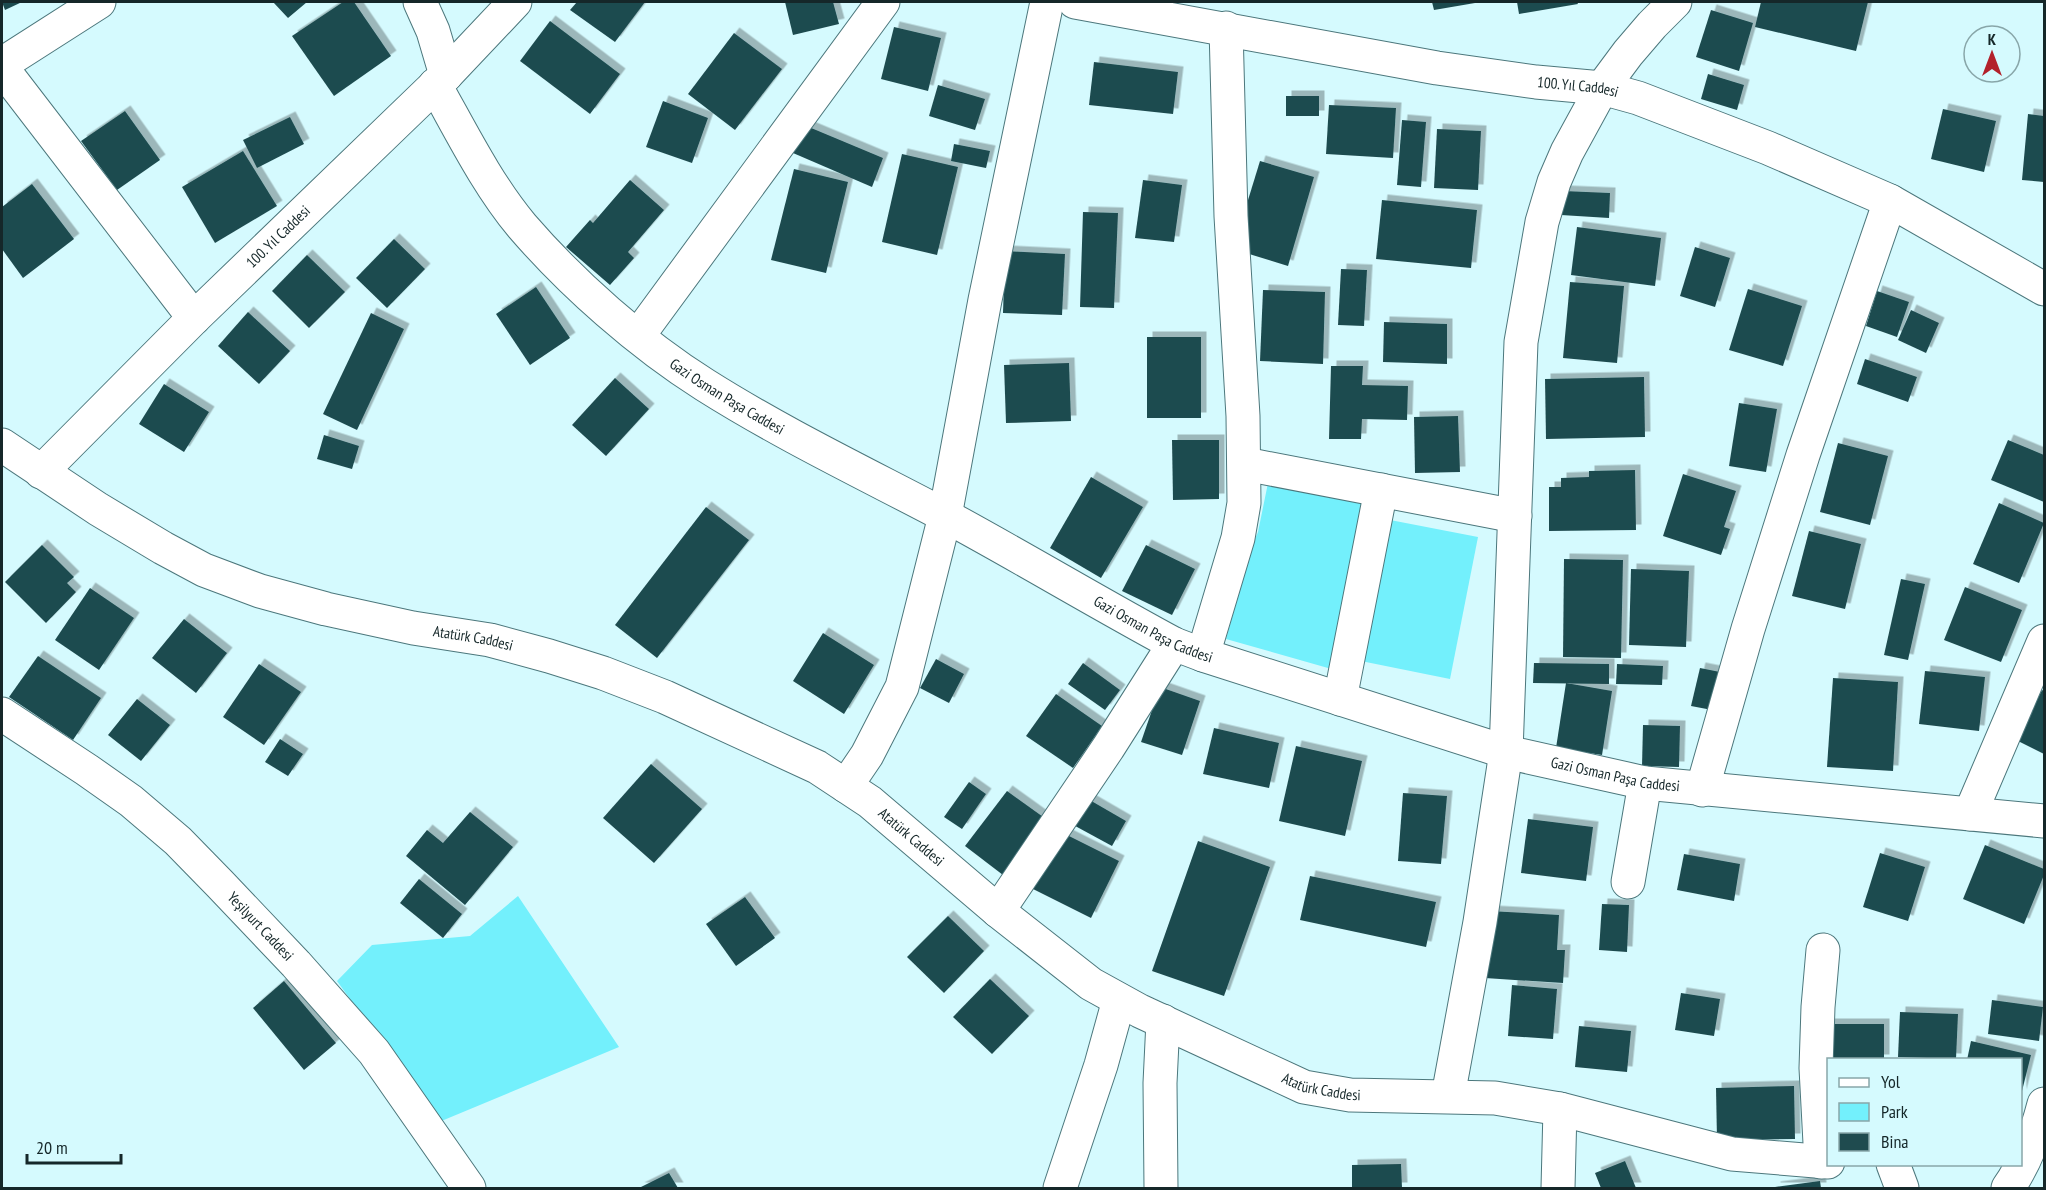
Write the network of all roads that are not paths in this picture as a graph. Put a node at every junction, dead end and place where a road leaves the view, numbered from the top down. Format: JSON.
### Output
{"nodes":[{"id":1,"x":99,"y":2,"type":"edge"},
{"id":2,"x":420,"y":2,"type":"edge"},
{"id":3,"x":515,"y":2,"type":"edge"},
{"id":4,"x":883,"y":2,"type":"edge"},
{"id":5,"x":1047,"y":2,"type":"edge"},
{"id":6,"x":1075,"y":2,"type":"edge"},
{"id":7,"x":1675,"y":2,"type":"edge"},
{"id":8,"x":1226,"y":28,"type":"junction"},
{"id":9,"x":2,"y":66,"type":"edge"},
{"id":10,"x":441,"y":80,"type":"junction"},
{"id":11,"x":1602,"y":88,"type":"junction"},
{"id":12,"x":1890,"y":201,"type":"junction"},
{"id":13,"x":2044,"y":289,"type":"edge"},
{"id":14,"x":194,"y":318,"type":"junction"},
{"id":15,"x":638,"y":336,"type":"junction"},
{"id":16,"x":2,"y":445,"type":"edge"},
{"id":17,"x":1245,"y":464,"type":"junction"},
{"id":18,"x":41,"y":472,"type":"junction"},
{"id":19,"x":1381,"y":490,"type":"junction"},
{"id":20,"x":945,"y":516,"type":"junction"},
{"id":21,"x":1515,"y":516,"type":"junction"},
{"id":22,"x":2044,"y":641,"type":"edge"},
{"id":23,"x":1188,"y":649,"type":"junction"},
{"id":24,"x":1340,"y":699,"type":"junction"},
{"id":25,"x":2,"y":714,"type":"edge"},
{"id":26,"x":1506,"y":752,"type":"junction"},
{"id":27,"x":1645,"y":783,"type":"junction"},
{"id":28,"x":846,"y":786,"type":"junction"},
{"id":29,"x":1702,"y":790,"type":"junction"},
{"id":30,"x":1970,"y":814,"type":"junction"},
{"id":31,"x":2044,"y":821,"type":"edge"},
{"id":32,"x":1628,"y":882,"type":"dead end"},
{"id":33,"x":998,"y":911,"type":"junction"},
{"id":34,"x":1823,"y":950,"type":"dead end"},
{"id":35,"x":1119,"y":1000,"type":"junction"},
{"id":36,"x":1163,"y":1021,"type":"junction"},
{"id":37,"x":1448,"y":1096,"type":"junction"},
{"id":38,"x":2044,"y":1104,"type":"edge"},
{"id":39,"x":1560,"y":1109,"type":"junction"},
{"id":40,"x":2033,"y":1139,"type":"edge"},
{"id":41,"x":1825,"y":1162,"type":"edge"},
{"id":42,"x":1894,"y":1166,"type":"edge"},
{"id":43,"x":469,"y":1188,"type":"edge"},
{"id":44,"x":1060,"y":1188,"type":"edge"},
{"id":45,"x":1161,"y":1188,"type":"edge"},
{"id":46,"x":1558,"y":1188,"type":"edge"},
{"id":47,"x":1902,"y":1188,"type":"edge"},
{"id":48,"x":2008,"y":1188,"type":"edge"}],
"edges":[{"from":1,"to":9,"type":"street"},
{"from":2,"to":10,"type":"street","name":"Gazi Osman Paşa Caddesi"},
{"from":3,"to":10,"type":"street","name":"100. Yıl Caddesi"},
{"from":4,"to":15,"type":"street"},
{"from":5,"to":20,"type":"street"},
{"from":6,"to":8,"type":"street","name":"100. Yıl Caddesi"},
{"from":7,"to":11,"type":"street"},
{"from":8,"to":11,"type":"street","name":"100. Yıl Caddesi"},
{"from":8,"to":17,"type":"street"},
{"from":9,"to":14,"type":"street"},
{"from":10,"to":14,"type":"street","name":"100. Yıl Caddesi"},
{"from":10,"to":15,"type":"street","name":"Gazi Osman Paşa Caddesi"},
{"from":11,"to":12,"type":"street","name":"100. Yıl Caddesi"},
{"from":11,"to":21,"type":"street"},
{"from":12,"to":13,"type":"street","name":"100. Yıl Caddesi"},
{"from":12,"to":29,"type":"street"},
{"from":14,"to":18,"type":"street","name":"100. Yıl Caddesi"},
{"from":15,"to":20,"type":"street","name":"Gazi Osman Paşa Caddesi"},
{"from":16,"to":18,"type":"street","name":"Atatürk Caddesi"},
{"from":17,"to":19,"type":"street"},
{"from":17,"to":23,"type":"street"},
{"from":18,"to":28,"type":"street","name":"Atatürk Caddesi"},
{"from":19,"to":21,"type":"street"},
{"from":19,"to":24,"type":"street"},
{"from":20,"to":23,"type":"street","name":"Gazi Osman Paşa Caddesi"},
{"from":20,"to":28,"type":"street"},
{"from":21,"to":26,"type":"street"},
{"from":22,"to":30,"type":"street"},
{"from":23,"to":24,"type":"street","name":"Gazi Osman Paşa Caddesi"},
{"from":23,"to":33,"type":"street"},
{"from":24,"to":26,"type":"street","name":"Gazi Osman Paşa Caddesi"},
{"from":25,"to":43,"type":"street","name":"Yeşilyurt Caddesi"},
{"from":26,"to":27,"type":"street","name":"Gazi Osman Paşa Caddesi"},
{"from":26,"to":37,"type":"street"},
{"from":27,"to":29,"type":"street","name":"Gazi Osman Paşa Caddesi"},
{"from":27,"to":32,"type":"street"},
{"from":28,"to":33,"type":"street","name":"Atatürk Caddesi"},
{"from":29,"to":30,"type":"street","name":"Gazi Osman Paşa Caddesi"},
{"from":30,"to":31,"type":"street","name":"Gazi Osman Paşa Caddesi"},
{"from":33,"to":35,"type":"street","name":"Atatürk Caddesi"},
{"from":34,"to":41,"type":"street"},
{"from":35,"to":36,"type":"street","name":"Atatürk Caddesi"},
{"from":35,"to":44,"type":"street"},
{"from":36,"to":37,"type":"street","name":"Atatürk Caddesi"},
{"from":36,"to":45,"type":"street"},
{"from":37,"to":39,"type":"street","name":"Atatürk Caddesi"},
{"from":38,"to":40,"type":"street"},
{"from":39,"to":41,"type":"street","name":"Atatürk Caddesi"},
{"from":39,"to":46,"type":"street"},
{"from":40,"to":48,"type":"street"},
{"from":42,"to":47,"type":"street"}]}
